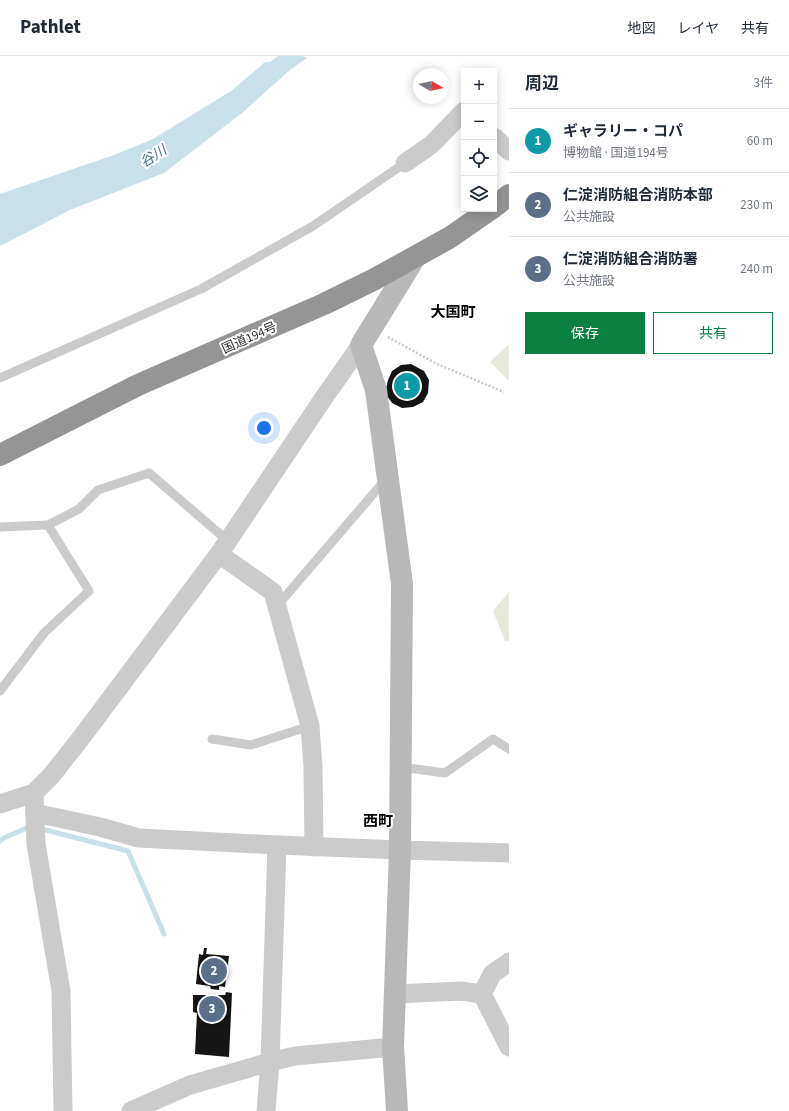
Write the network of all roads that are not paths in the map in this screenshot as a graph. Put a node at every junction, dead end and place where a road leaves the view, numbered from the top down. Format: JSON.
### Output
{"nodes":[{"id":1,"x":461,"y":113,"type":"edge"},
{"id":2,"x":497,"y":140,"type":"edge"},
{"id":3,"x":509,"y":151,"type":"edge"},
{"id":4,"x":405,"y":163,"type":"joint"},
{"id":5,"x":509,"y":195,"type":"edge"},
{"id":6,"x":497,"y":205,"type":"edge"},
{"id":7,"x":487,"y":212,"type":"edge"},
{"id":8,"x":414,"y":259,"type":"junction"},
{"id":9,"x":366,"y":336,"type":"junction"},
{"id":10,"x":0,"y":378,"type":"edge"},
{"id":11,"x":0,"y":455,"type":"edge"},
{"id":12,"x":387,"y":478,"type":"junction"},
{"id":13,"x":48,"y":525,"type":"junction"},
{"id":14,"x":0,"y":527,"type":"edge"},
{"id":15,"x":224,"y":548,"type":"junction"},
{"id":16,"x":277,"y":606,"type":"junction"},
{"id":17,"x":0,"y":691,"type":"edge"},
{"id":18,"x":310,"y":726,"type":"junction"},
{"id":19,"x":212,"y":739,"type":"dead end"},
{"id":20,"x":509,"y":749,"type":"edge"},
{"id":21,"x":401,"y":767,"type":"junction"},
{"id":22,"x":34,"y":793,"type":"junction"},
{"id":23,"x":0,"y":804,"type":"edge"},
{"id":24,"x":35,"y":813,"type":"junction"},
{"id":25,"x":277,"y":845,"type":"junction"},
{"id":26,"x":314,"y":847,"type":"junction"},
{"id":27,"x":400,"y":850,"type":"junction"},
{"id":28,"x":509,"y":852,"type":"edge"},
{"id":29,"x":509,"y":962,"type":"edge"},
{"id":30,"x":395,"y":994,"type":"junction"},
{"id":31,"x":482,"y":994,"type":"junction"},
{"id":32,"x":394,"y":1047,"type":"junction"},
{"id":33,"x":509,"y":1047,"type":"edge"},
{"id":34,"x":270,"y":1062,"type":"junction"},
{"id":35,"x":63,"y":1111,"type":"edge"},
{"id":36,"x":132,"y":1111,"type":"edge"},
{"id":37,"x":266,"y":1111,"type":"edge"},
{"id":38,"x":397,"y":1111,"type":"edge"}],
"edges":[{"from":1,"to":4,"type":"street"},
{"from":2,"to":3,"type":"street"},
{"from":4,"to":10,"type":"lane"},
{"from":5,"to":6,"type":"highway"},
{"from":7,"to":8,"type":"highway","name":"国道194号"},
{"from":8,"to":9,"type":"street"},
{"from":8,"to":11,"type":"highway","name":"国道194号"},
{"from":9,"to":12,"type":"street"},
{"from":9,"to":15,"type":"street"},
{"from":12,"to":16,"type":"lane"},
{"from":12,"to":21,"type":"street"},
{"from":13,"to":14,"type":"lane"},
{"from":13,"to":15,"type":"lane"},
{"from":13,"to":17,"type":"lane"},
{"from":15,"to":16,"type":"street"},
{"from":15,"to":22,"type":"street"},
{"from":16,"to":18,"type":"street"},
{"from":18,"to":19,"type":"lane"},
{"from":18,"to":26,"type":"street"},
{"from":20,"to":21,"type":"lane"},
{"from":21,"to":27,"type":"street"},
{"from":22,"to":23,"type":"street"},
{"from":22,"to":24,"type":"street"},
{"from":24,"to":25,"type":"street"},
{"from":24,"to":35,"type":"street"},
{"from":25,"to":26,"type":"street"},
{"from":25,"to":34,"type":"street"},
{"from":26,"to":27,"type":"street"},
{"from":27,"to":28,"type":"street"},
{"from":27,"to":30,"type":"street"},
{"from":29,"to":31,"type":"street"},
{"from":30,"to":31,"type":"street"},
{"from":30,"to":32,"type":"street"},
{"from":31,"to":33,"type":"street"},
{"from":32,"to":34,"type":"street"},
{"from":32,"to":38,"type":"street"},
{"from":34,"to":36,"type":"street"},
{"from":34,"to":37,"type":"street"}]}
